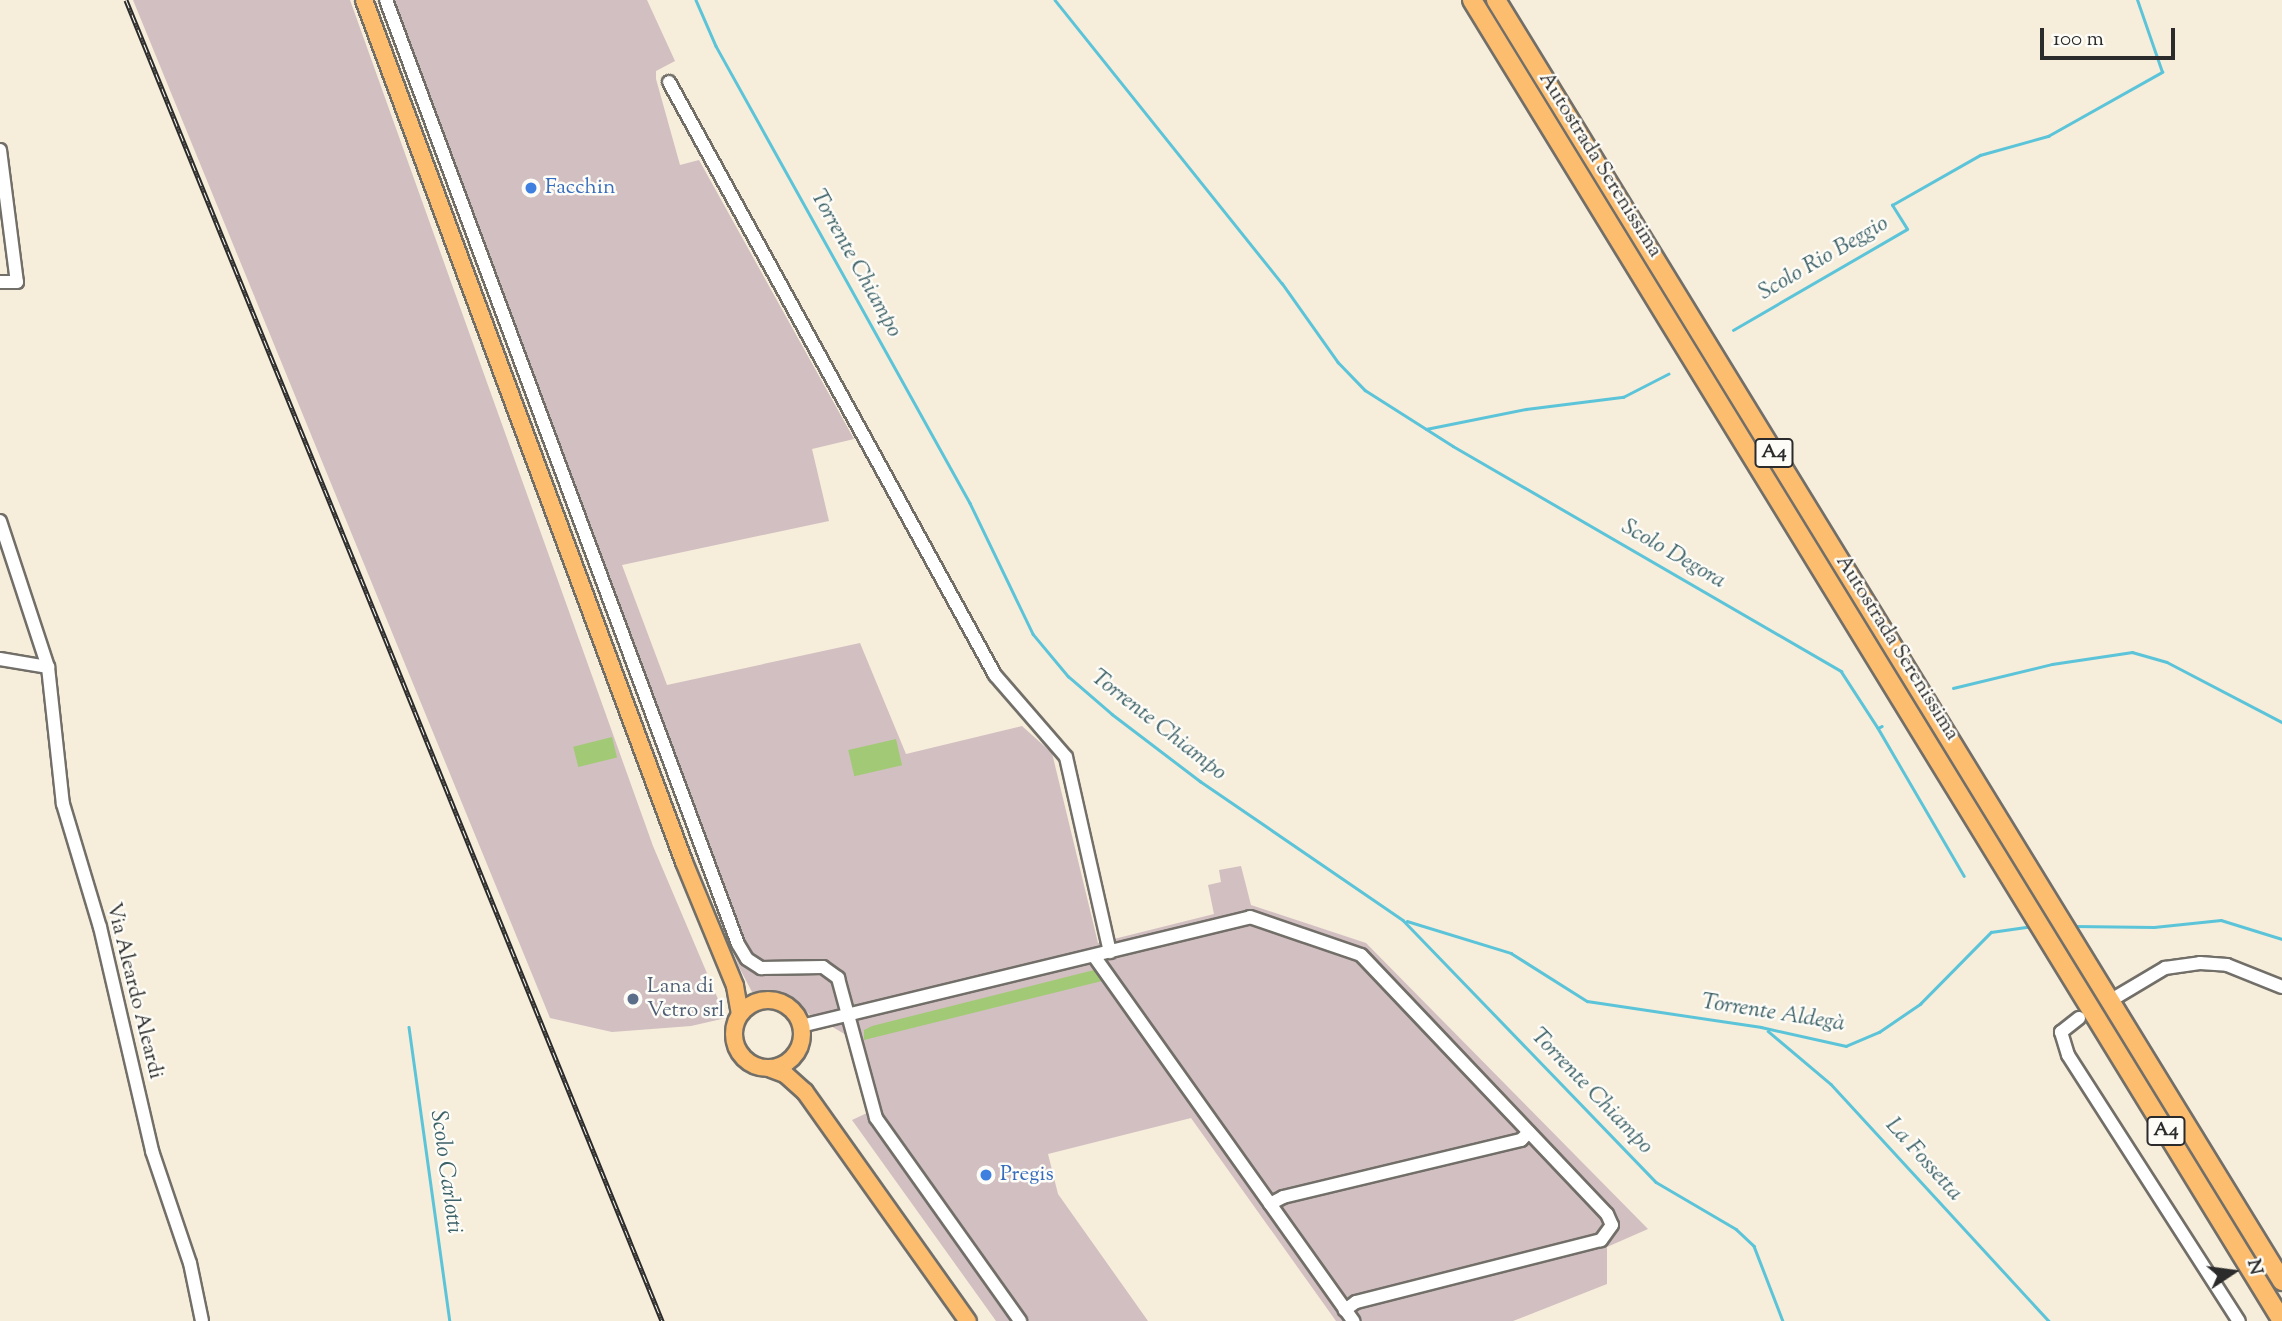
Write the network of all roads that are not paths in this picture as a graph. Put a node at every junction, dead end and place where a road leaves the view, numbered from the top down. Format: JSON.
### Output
{"nodes":[{"id":1,"x":364,"y":0,"type":"edge"},
{"id":2,"x":386,"y":0,"type":"edge"},
{"id":3,"x":1472,"y":0,"type":"edge"},
{"id":4,"x":1496,"y":0,"type":"edge"},
{"id":5,"x":669,"y":82,"type":"dead end"},
{"id":6,"x":0,"y":150,"type":"edge"},
{"id":7,"x":0,"y":282,"type":"edge"},
{"id":8,"x":0,"y":521,"type":"edge"},
{"id":9,"x":0,"y":659,"type":"edge"},
{"id":10,"x":48,"y":667,"type":"junction"},
{"id":11,"x":1110,"y":952,"type":"junction"},
{"id":12,"x":1094,"y":956,"type":"junction"},
{"id":13,"x":724,"y":961,"type":"junction"},
{"id":14,"x":2282,"y":987,"type":"edge"},
{"id":15,"x":2118,"y":996,"type":"dead end"},
{"id":16,"x":759,"y":1001,"type":"junction"},
{"id":17,"x":740,"y":1014,"type":"junction"},
{"id":18,"x":849,"y":1015,"type":"junction"},
{"id":19,"x":2079,"y":1018,"type":"dead end"},
{"id":20,"x":801,"y":1026,"type":"junction"},
{"id":21,"x":798,"y":1051,"type":"junction"},
{"id":22,"x":771,"y":1069,"type":"junction"},
{"id":23,"x":805,"y":1092,"type":"junction"},
{"id":24,"x":1529,"y":1132,"type":"junction"},
{"id":25,"x":1270,"y":1204,"type":"junction"},
{"id":26,"x":2282,"y":1281,"type":"edge"},
{"id":27,"x":1345,"y":1310,"type":"junction"},
{"id":28,"x":202,"y":1321,"type":"edge"},
{"id":29,"x":968,"y":1321,"type":"edge"},
{"id":30,"x":1020,"y":1321,"type":"edge"},
{"id":31,"x":1353,"y":1321,"type":"edge"},
{"id":32,"x":2239,"y":1321,"type":"edge"},
{"id":33,"x":2282,"y":1321,"type":"edge"}],
"edges":[{"from":1,"to":13,"type":"main road"},
{"from":2,"to":18,"type":"street"},
{"from":3,"to":33,"type":"highway","name":"Autostrada Serenissima","number":"A4"},
{"from":4,"to":26,"type":"highway","name":"Autostrada Serenissima","number":"A4"},
{"from":5,"to":11,"type":"street"},
{"from":6,"to":7,"type":"street"},
{"from":8,"to":10,"type":"street","name":"Via Aleardo Aleardi"},
{"from":9,"to":10,"type":"street"},
{"from":10,"to":28,"type":"street","name":"Via Aleardo Aleardi"},
{"from":11,"to":12,"type":"street"},
{"from":11,"to":24,"type":"street"},
{"from":12,"to":18,"type":"street"},
{"from":12,"to":25,"type":"street"},
{"from":13,"to":16,"type":"main road"},
{"from":13,"to":17,"type":"main road"},
{"from":14,"to":15,"type":"street"},
{"from":16,"to":17,"type":"main road"},
{"from":16,"to":20,"type":"main road"},
{"from":17,"to":22,"type":"main road"},
{"from":18,"to":20,"type":"street"},
{"from":18,"to":30,"type":"street"},
{"from":19,"to":32,"type":"street"},
{"from":20,"to":21,"type":"main road"},
{"from":21,"to":22,"type":"main road"},
{"from":21,"to":23,"type":"main road"},
{"from":22,"to":23,"type":"main road"},
{"from":23,"to":29,"type":"main road"},
{"from":24,"to":25,"type":"street"},
{"from":24,"to":27,"type":"street"},
{"from":25,"to":27,"type":"street"},
{"from":27,"to":31,"type":"street"}]}
